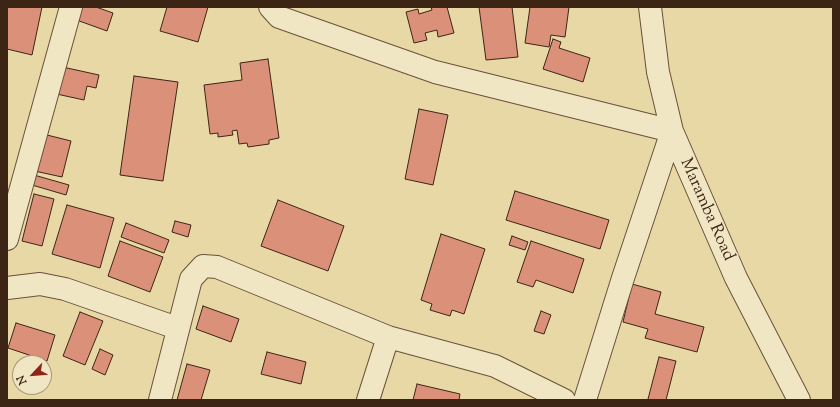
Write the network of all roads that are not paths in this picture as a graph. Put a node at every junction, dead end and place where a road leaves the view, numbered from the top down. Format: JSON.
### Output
{"nodes":[{"id":1,"x":72,"y":7,"type":"edge"},
{"id":2,"x":270,"y":7,"type":"edge"},
{"id":3,"x":650,"y":7,"type":"edge"},
{"id":4,"x":672,"y":131,"type":"junction"},
{"id":5,"x":7,"y":239,"type":"edge"},
{"id":6,"x":7,"y":288,"type":"edge"},
{"id":7,"x":177,"y":328,"type":"junction"},
{"id":8,"x":388,"y":337,"type":"junction"},
{"id":9,"x":160,"y":400,"type":"edge"},
{"id":10,"x":368,"y":400,"type":"edge"},
{"id":11,"x":564,"y":400,"type":"edge"},
{"id":12,"x":585,"y":400,"type":"edge"},
{"id":13,"x":799,"y":400,"type":"edge"}],
"edges":[{"from":1,"to":5,"type":"street"},
{"from":2,"to":4,"type":"street"},
{"from":3,"to":4,"type":"street","name":"Maramba Road"},
{"from":4,"to":12,"type":"street"},
{"from":4,"to":13,"type":"street","name":"Maramba Road"},
{"from":6,"to":7,"type":"street"},
{"from":7,"to":8,"type":"street"},
{"from":7,"to":9,"type":"street"},
{"from":8,"to":10,"type":"street"},
{"from":8,"to":11,"type":"street"}]}
